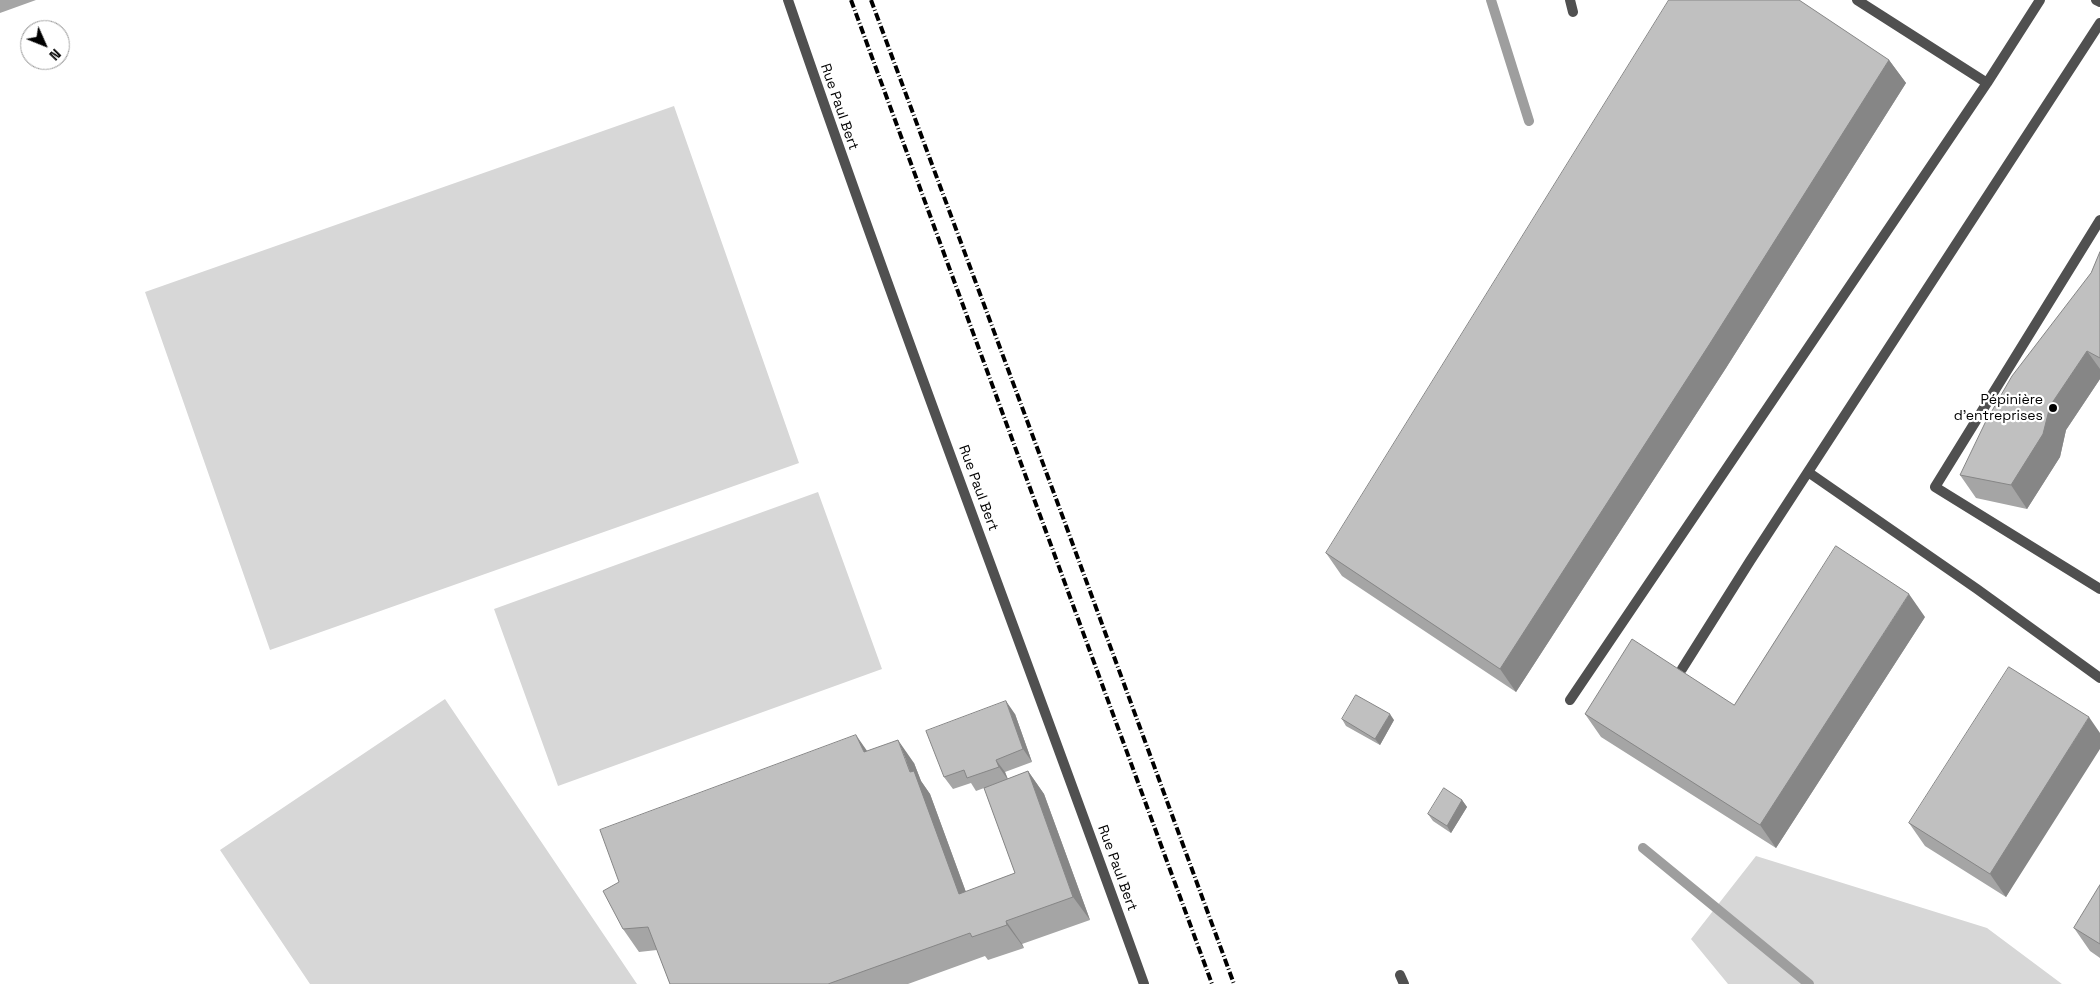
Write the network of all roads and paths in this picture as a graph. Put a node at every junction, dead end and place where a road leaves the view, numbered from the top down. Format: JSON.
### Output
{"nodes":[{"id":1,"x":788,"y":0,"type":"edge"},
{"id":2,"x":1570,"y":0,"type":"edge"},
{"id":3,"x":1856,"y":0,"type":"edge"},
{"id":4,"x":2040,"y":0,"type":"edge"},
{"id":5,"x":2096,"y":0,"type":"edge"},
{"id":6,"x":2100,"y":2,"type":"edge"},
{"id":7,"x":1573,"y":12,"type":"dead end"},
{"id":8,"x":2100,"y":23,"type":"edge"},
{"id":9,"x":1987,"y":83,"type":"junction"},
{"id":10,"x":2100,"y":220,"type":"edge"},
{"id":11,"x":1808,"y":472,"type":"junction"},
{"id":12,"x":2100,"y":589,"type":"edge"},
{"id":13,"x":1682,"y":669,"type":"edge"},
{"id":14,"x":2100,"y":678,"type":"edge"},
{"id":15,"x":1570,"y":700,"type":"dead end"},
{"id":16,"x":1144,"y":984,"type":"edge"}],
"edges":[{"from":1,"to":16,"type":"street","name":"Rue Paul Bert"},
{"from":2,"to":7,"type":"street"},
{"from":3,"to":9,"type":"street"},
{"from":4,"to":9,"type":"street"},
{"from":5,"to":6,"type":"street"},
{"from":8,"to":11,"type":"street"},
{"from":9,"to":15,"type":"street"},
{"from":10,"to":12,"type":"street"},
{"from":11,"to":13,"type":"street"},
{"from":11,"to":14,"type":"street"}]}
